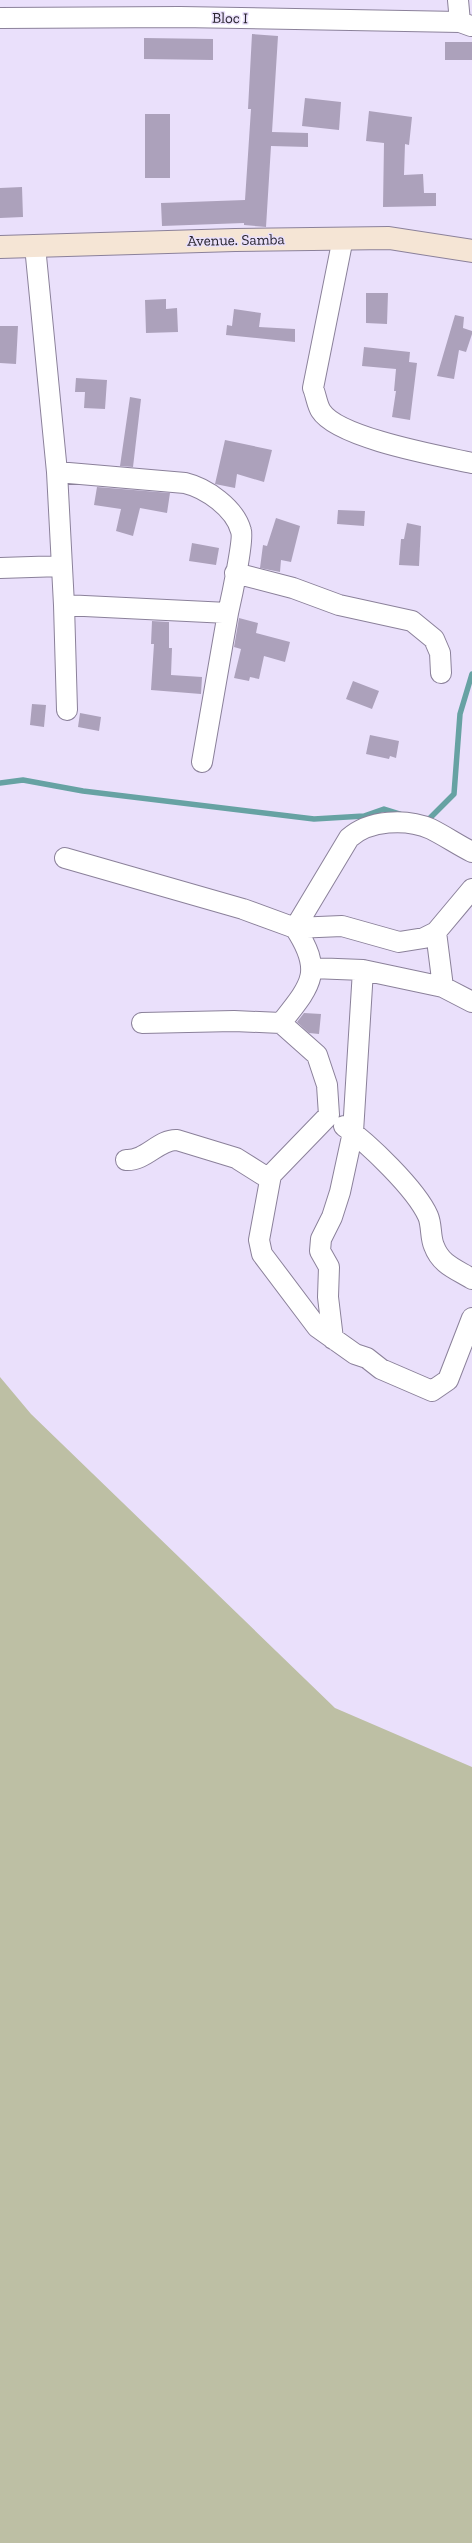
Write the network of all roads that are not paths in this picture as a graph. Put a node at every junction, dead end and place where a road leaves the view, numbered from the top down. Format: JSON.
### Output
{"nodes":[{"id":1,"x":458,"y":0,"type":"edge"},
{"id":2,"x":0,"y":18,"type":"edge"},
{"id":3,"x":466,"y":24,"type":"edge"},
{"id":4,"x":342,"y":238,"type":"junction"},
{"id":5,"x":35,"y":246,"type":"junction"},
{"id":6,"x":0,"y":247,"type":"edge"},
{"id":7,"x":472,"y":251,"type":"edge"},
{"id":8,"x":472,"y":463,"type":"edge"},
{"id":9,"x":57,"y":472,"type":"junction"},
{"id":10,"x":62,"y":566,"type":"junction"},
{"id":11,"x":0,"y":568,"type":"edge"},
{"id":12,"x":235,"y":573,"type":"junction"},
{"id":13,"x":64,"y":605,"type":"junction"},
{"id":14,"x":228,"y":613,"type":"junction"},
{"id":15,"x":441,"y":673,"type":"dead end"},
{"id":16,"x":67,"y":710,"type":"dead end"},
{"id":17,"x":202,"y":762,"type":"dead end"},
{"id":18,"x":472,"y":852,"type":"edge"},
{"id":19,"x":65,"y":858,"type":"dead end"},
{"id":20,"x":472,"y":889,"type":"edge"},
{"id":21,"x":295,"y":928,"type":"junction"},
{"id":22,"x":436,"y":932,"type":"junction"},
{"id":23,"x":312,"y":968,"type":"junction"},
{"id":24,"x":363,"y":970,"type":"junction"},
{"id":25,"x":443,"y":987,"type":"junction"},
{"id":26,"x":472,"y":1002,"type":"edge"},
{"id":27,"x":142,"y":1023,"type":"dead end"},
{"id":28,"x":281,"y":1023,"type":"junction"},
{"id":29,"x":329,"y":1115,"type":"junction"},
{"id":30,"x":353,"y":1132,"type":"junction"},
{"id":31,"x":126,"y":1160,"type":"dead end"},
{"id":32,"x":271,"y":1175,"type":"junction"},
{"id":33,"x":472,"y":1279,"type":"edge"},
{"id":34,"x":472,"y":1318,"type":"edge"},
{"id":35,"x":333,"y":1339,"type":"junction"}],
"edges":[{"from":1,"to":3,"type":"street"},
{"from":2,"to":3,"type":"street","name":"Bloc I"},
{"from":4,"to":5,"type":"street","name":"Avenue. Samba"},
{"from":4,"to":7,"type":"street","name":"Avenue. Samba"},
{"from":4,"to":8,"type":"street"},
{"from":5,"to":6,"type":"street","name":"Avenue. Samba"},
{"from":5,"to":9,"type":"street"},
{"from":9,"to":10,"type":"street"},
{"from":9,"to":12,"type":"street"},
{"from":10,"to":11,"type":"street"},
{"from":10,"to":13,"type":"street"},
{"from":12,"to":14,"type":"street"},
{"from":12,"to":15,"type":"street"},
{"from":13,"to":14,"type":"street"},
{"from":13,"to":16,"type":"street"},
{"from":14,"to":17,"type":"street"},
{"from":18,"to":21,"type":"street"},
{"from":19,"to":21,"type":"street"},
{"from":20,"to":22,"type":"street"},
{"from":21,"to":22,"type":"street"},
{"from":21,"to":23,"type":"street"},
{"from":22,"to":25,"type":"street"},
{"from":23,"to":24,"type":"street"},
{"from":23,"to":28,"type":"street"},
{"from":24,"to":25,"type":"street"},
{"from":24,"to":30,"type":"street"},
{"from":25,"to":26,"type":"street"},
{"from":27,"to":28,"type":"street"},
{"from":28,"to":29,"type":"street"},
{"from":29,"to":30,"type":"street"},
{"from":29,"to":32,"type":"street"},
{"from":30,"to":33,"type":"street"},
{"from":30,"to":35,"type":"street"},
{"from":31,"to":32,"type":"street"},
{"from":32,"to":35,"type":"street"},
{"from":34,"to":35,"type":"street"}]}
